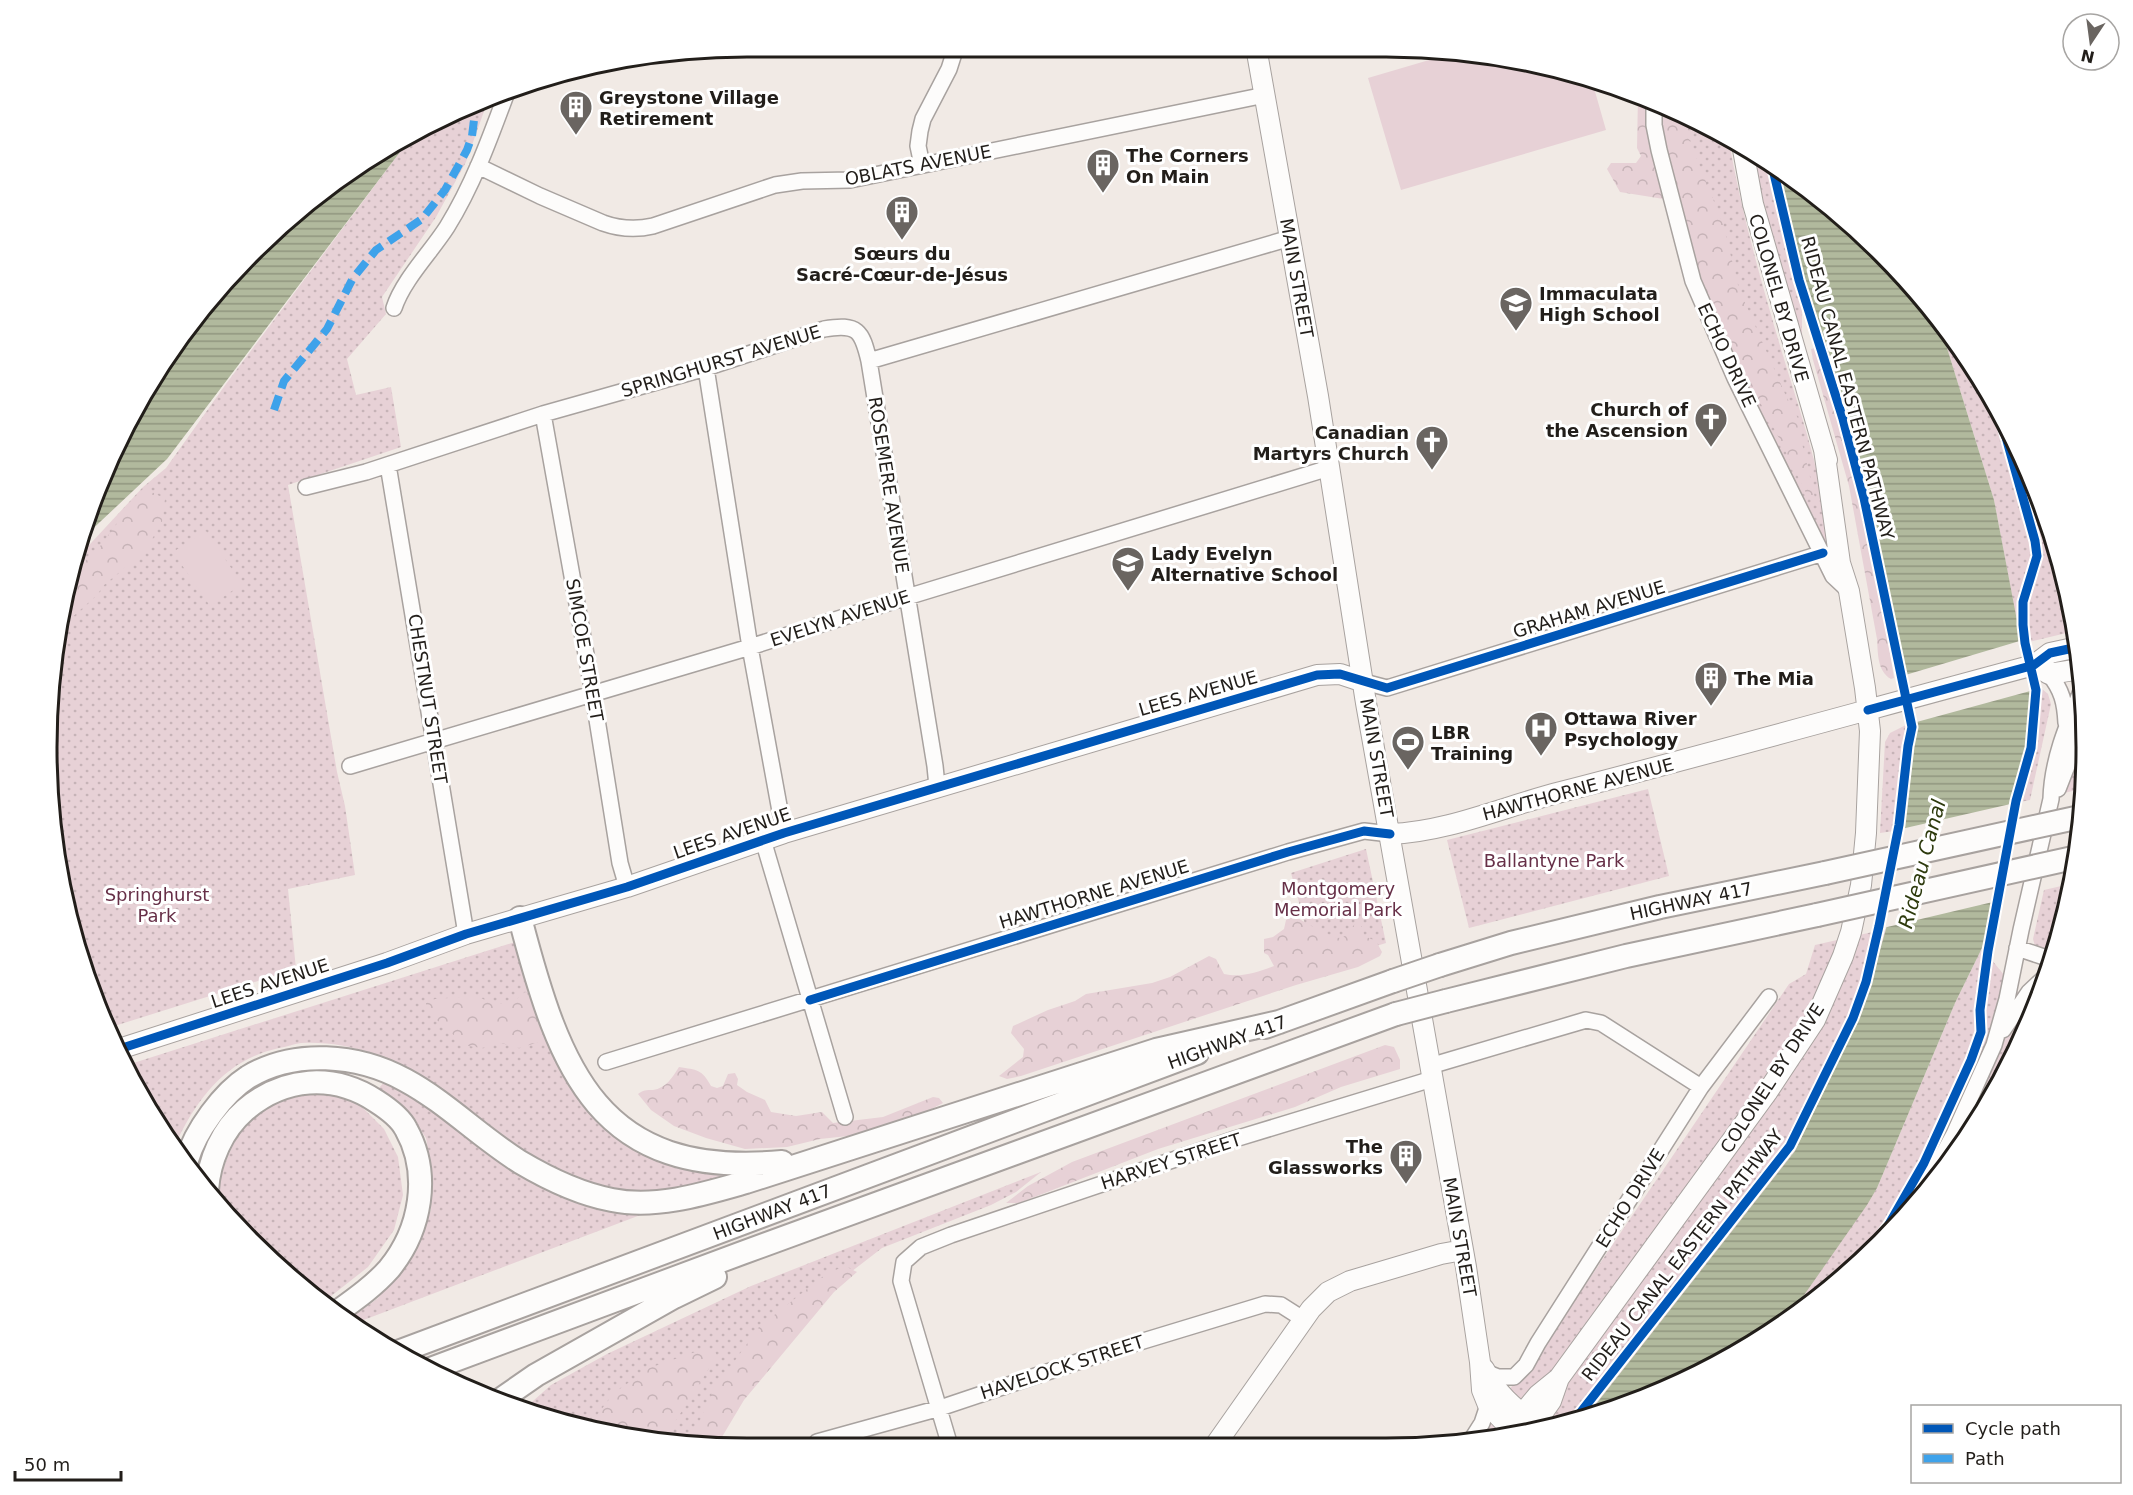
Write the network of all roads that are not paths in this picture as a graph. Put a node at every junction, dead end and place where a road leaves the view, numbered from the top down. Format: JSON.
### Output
{"nodes":[{"id":1,"x":953,"y":57,"type":"edge"},
{"id":2,"x":1258,"y":57,"type":"edge"},
{"id":3,"x":1265,"y":94,"type":"junction"},
{"id":4,"x":503,"y":103,"type":"edge"},
{"id":5,"x":1654,"y":112,"type":"edge"},
{"id":6,"x":1745,"y":158,"type":"edge"},
{"id":7,"x":922,"y":165,"type":"junction"},
{"id":8,"x":478,"y":166,"type":"junction"},
{"id":9,"x":1290,"y":238,"type":"junction"},
{"id":10,"x":394,"y":308,"type":"dead end"},
{"id":11,"x":869,"y":362,"type":"junction"},
{"id":12,"x":706,"y":368,"type":"junction"},
{"id":13,"x":543,"y":414,"type":"junction"},
{"id":14,"x":388,"y":465,"type":"junction"},
{"id":15,"x":1329,"y":468,"type":"junction"},
{"id":16,"x":306,"y":487,"type":"dead end"},
{"id":17,"x":1823,"y":553,"type":"junction"},
{"id":18,"x":1848,"y":591,"type":"junction"},
{"id":19,"x":907,"y":597,"type":"junction"},
{"id":20,"x":750,"y":646,"type":"junction"},
{"id":21,"x":2069,"y":649,"type":"edge"},
{"id":22,"x":2042,"y":669,"type":"junction"},
{"id":23,"x":2071,"y":669,"type":"edge"},
{"id":24,"x":1364,"y":682,"type":"junction"},
{"id":25,"x":593,"y":693,"type":"junction"},
{"id":26,"x":2075,"y":706,"type":"edge"},
{"id":27,"x":1868,"y":710,"type":"junction"},
{"id":28,"x":2066,"y":728,"type":"junction"},
{"id":29,"x":435,"y":742,"type":"junction"},
{"id":30,"x":2076,"y":743,"type":"edge"},
{"id":31,"x":350,"y":766,"type":"dead end"},
{"id":32,"x":937,"y":786,"type":"junction"},
{"id":33,"x":2051,"y":799,"type":"junction"},
{"id":34,"x":2072,"y":819,"type":"edge"},
{"id":35,"x":784,"y":832,"type":"junction"},
{"id":36,"x":1390,"y":834,"type":"junction"},
{"id":37,"x":763,"y":840,"type":"junction"},
{"id":38,"x":2067,"y":860,"type":"edge"},
{"id":39,"x":627,"y":887,"type":"junction"},
{"id":40,"x":520,"y":918,"type":"junction"},
{"id":41,"x":466,"y":934,"type":"junction"},
{"id":42,"x":2017,"y":948,"type":"junction"},
{"id":43,"x":2043,"y":957,"type":"edge"},
{"id":44,"x":2030,"y":992,"type":"edge"},
{"id":45,"x":1769,"y":997,"type":"dead end"},
{"id":46,"x":810,"y":1000,"type":"junction"},
{"id":47,"x":1279,"y":1022,"type":"junction"},
{"id":48,"x":1994,"y":1045,"type":"junction"},
{"id":49,"x":125,"y":1047,"type":"edge"},
{"id":50,"x":606,"y":1062,"type":"dead end"},
{"id":51,"x":1431,"y":1073,"type":"junction"},
{"id":52,"x":1701,"y":1087,"type":"junction"},
{"id":53,"x":845,"y":1117,"type":"dead end"},
{"id":54,"x":189,"y":1153,"type":"edge"},
{"id":55,"x":834,"y":1154,"type":"junction"},
{"id":56,"x":1943,"y":1155,"type":"edge"},
{"id":57,"x":208,"y":1178,"type":"edge"},
{"id":58,"x":833,"y":1220,"type":"junction"},
{"id":59,"x":1463,"y":1250,"type":"junction"},
{"id":60,"x":343,"y":1307,"type":"edge"},
{"id":61,"x":1303,"y":1319,"type":"junction"},
{"id":62,"x":408,"y":1348,"type":"edge"},
{"id":63,"x":440,"y":1366,"type":"edge"},
{"id":64,"x":1483,"y":1367,"type":"junction"},
{"id":65,"x":508,"y":1394,"type":"edge"},
{"id":66,"x":1488,"y":1405,"type":"junction"},
{"id":67,"x":939,"y":1408,"type":"junction"},
{"id":68,"x":1518,"y":1425,"type":"edge"},
{"id":69,"x":1519,"y":1425,"type":"edge"},
{"id":70,"x":1521,"y":1425,"type":"edge"},
{"id":71,"x":1477,"y":1432,"type":"edge"},
{"id":72,"x":831,"y":1438,"type":"edge"},
{"id":73,"x":948,"y":1438,"type":"edge"},
{"id":74,"x":1220,"y":1438,"type":"edge"}],
"edges":[{"from":1,"to":7,"type":"street"},
{"from":2,"to":3,"type":"main road","name":"MAIN STREET"},
{"from":3,"to":7,"type":"street","name":"OBLATS AVENUE"},
{"from":3,"to":9,"type":"main road","name":"MAIN STREET"},
{"from":4,"to":8,"type":"street"},
{"from":5,"to":17,"type":"street","name":"ECHO DRIVE"},
{"from":6,"to":18,"type":"main road","name":"COLONEL BY DRIVE"},
{"from":7,"to":8,"type":"street","name":"OBLATS AVENUE"},
{"from":8,"to":10,"type":"street"},
{"from":9,"to":11,"type":"street"},
{"from":9,"to":15,"type":"main road","name":"MAIN STREET"},
{"from":11,"to":12,"type":"street","name":"SPRINGHURST AVENUE"},
{"from":11,"to":19,"type":"street","name":"ROSEMERE AVENUE"},
{"from":12,"to":13,"type":"street","name":"SPRINGHURST AVENUE"},
{"from":12,"to":20,"type":"street"},
{"from":13,"to":14,"type":"street","name":"SPRINGHURST AVENUE"},
{"from":13,"to":25,"type":"street","name":"SIMCOE STREET"},
{"from":14,"to":16,"type":"street","name":"SPRINGHURST AVENUE"},
{"from":14,"to":29,"type":"street","name":"CHESTNUT STREET"},
{"from":15,"to":19,"type":"street","name":"EVELYN AVENUE"},
{"from":15,"to":24,"type":"main road","name":"MAIN STREET"},
{"from":17,"to":18,"type":"street","name":"ECHO DRIVE"},
{"from":17,"to":24,"type":"street","name":"GRAHAM AVENUE"},
{"from":18,"to":27,"type":"main road","name":"COLONEL BY DRIVE"},
{"from":19,"to":20,"type":"street","name":"EVELYN AVENUE"},
{"from":19,"to":32,"type":"street","name":"ROSEMERE AVENUE"},
{"from":20,"to":25,"type":"street","name":"EVELYN AVENUE"},
{"from":20,"to":35,"type":"street"},
{"from":21,"to":22,"type":"main road","name":"HAWTHORNE AVENUE"},
{"from":22,"to":23,"type":"main road","name":"HAWTHORNE AVENUE"},
{"from":22,"to":27,"type":"main road","name":"HAWTHORNE AVENUE"},
{"from":22,"to":28,"type":"street"},
{"from":24,"to":32,"type":"main road","name":"LEES AVENUE"},
{"from":24,"to":36,"type":"main road","name":"MAIN STREET"},
{"from":25,"to":29,"type":"street","name":"EVELYN AVENUE"},
{"from":25,"to":39,"type":"street","name":"SIMCOE STREET"},
{"from":26,"to":28,"type":"street"},
{"from":27,"to":36,"type":"main road","name":"HAWTHORNE AVENUE"},
{"from":27,"to":70,"type":"main road","name":"COLONEL BY DRIVE"},
{"from":28,"to":33,"type":"street"},
{"from":29,"to":31,"type":"street","name":"EVELYN AVENUE"},
{"from":29,"to":41,"type":"street","name":"CHESTNUT STREET"},
{"from":30,"to":33,"type":"street"},
{"from":32,"to":35,"type":"main road","name":"LEES AVENUE"},
{"from":33,"to":42,"type":"street"},
{"from":34,"to":47,"type":"highway","name":"HIGHWAY 417","bridge":true},
{"from":35,"to":37,"type":"main road","name":"LEES AVENUE"},
{"from":36,"to":46,"type":"street","name":"HAWTHORNE AVENUE"},
{"from":36,"to":51,"type":"main road","name":"MAIN STREET"},
{"from":37,"to":39,"type":"main road","name":"LEES AVENUE"},
{"from":37,"to":46,"type":"street"},
{"from":38,"to":58,"type":"highway","bridge":true},
{"from":39,"to":40,"type":"main road","name":"LEES AVENUE"},
{"from":40,"to":41,"type":"main road","name":"LEES AVENUE"},
{"from":40,"to":55,"type":"highway"},
{"from":41,"to":49,"type":"main road","name":"LEES AVENUE"},
{"from":42,"to":43,"type":"street"},
{"from":42,"to":48,"type":"street"},
{"from":44,"to":48,"type":"street"},
{"from":45,"to":52,"type":"street","name":"ECHO DRIVE"},
{"from":46,"to":50,"type":"street","name":"HAWTHORNE AVENUE"},
{"from":46,"to":53,"type":"street"},
{"from":47,"to":55,"type":"highway"},
{"from":47,"to":62,"type":"highway","name":"HIGHWAY 417"},
{"from":48,"to":56,"type":"street"},
{"from":51,"to":52,"type":"street","name":"HARVEY STREET"},
{"from":51,"to":59,"type":"main road","name":"MAIN STREET"},
{"from":51,"to":67,"type":"street","name":"HARVEY STREET"},
{"from":52,"to":64,"type":"street","name":"ECHO DRIVE"},
{"from":54,"to":55,"type":"highway"},
{"from":57,"to":60,"type":"highway"},
{"from":58,"to":63,"type":"highway"},
{"from":58,"to":65,"type":"highway"},
{"from":59,"to":61,"type":"main road"},
{"from":59,"to":64,"type":"main road","name":"MAIN STREET"},
{"from":61,"to":67,"type":"street","name":"HAVELOCK STREET"},
{"from":61,"to":74,"type":"main road"},
{"from":64,"to":66,"type":"main road","name":"MAIN STREET"},
{"from":64,"to":69,"type":"main road","name":"MAIN STREET"},
{"from":66,"to":68,"type":"main road"},
{"from":66,"to":71,"type":"street"},
{"from":67,"to":72,"type":"street","name":"HAVELOCK STREET"},
{"from":67,"to":73,"type":"street"}]}
